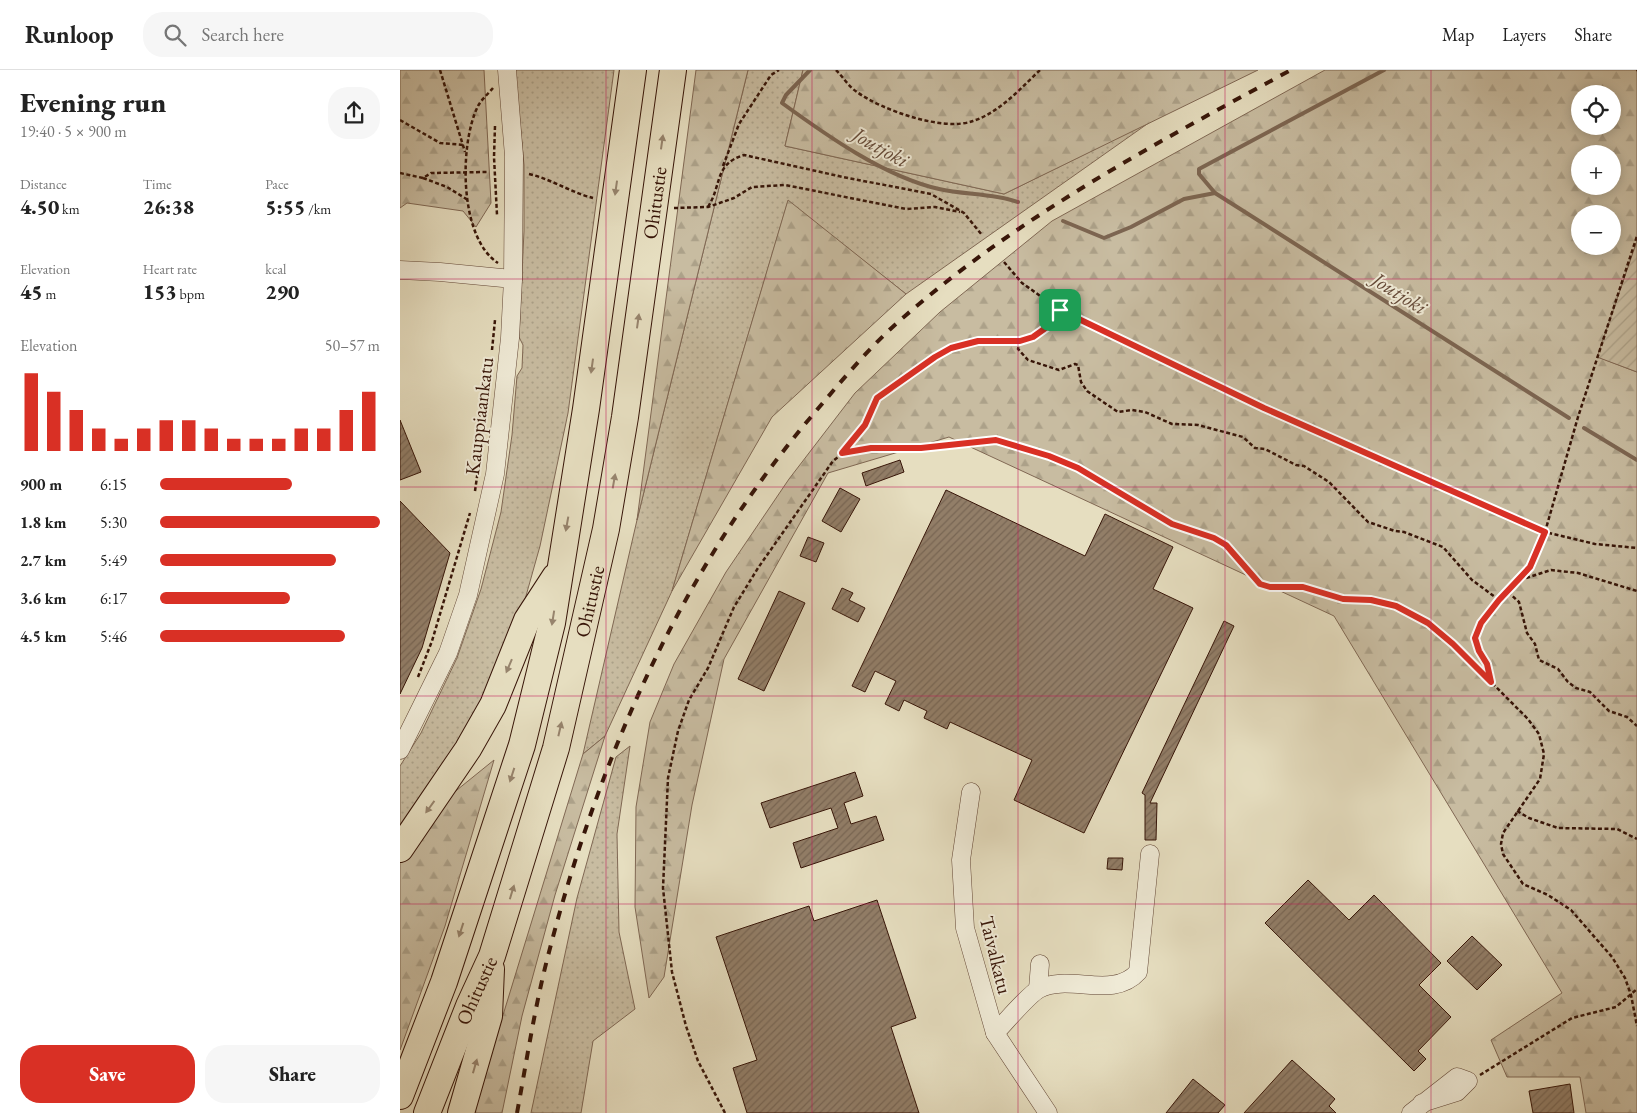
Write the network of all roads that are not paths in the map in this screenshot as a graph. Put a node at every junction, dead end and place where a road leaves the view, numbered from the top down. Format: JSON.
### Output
{"nodes":[{"id":1,"x":633,"y":70,"type":"edge"},
{"id":2,"x":673,"y":70,"type":"edge"},
{"id":3,"x":499,"y":75,"type":"edge"},
{"id":4,"x":400,"y":270,"type":"edge"},
{"id":5,"x":513,"y":279,"type":"junction"},
{"id":6,"x":559,"y":570,"type":"junction"},
{"id":7,"x":400,"y":750,"type":"edge"},
{"id":8,"x":971,"y":792,"type":"dead end"},
{"id":9,"x":400,"y":849,"type":"edge"},
{"id":10,"x":1150,"y":854,"type":"dead end"},
{"id":11,"x":492,"y":956,"type":"junction"},
{"id":12,"x":1040,"y":964,"type":"dead end"},
{"id":13,"x":1038,"y":990,"type":"junction"},
{"id":14,"x":995,"y":1033,"type":"junction"},
{"id":15,"x":1468,"y":1081,"type":"road end"},
{"id":16,"x":400,"y":1096,"type":"edge"},
{"id":17,"x":1416,"y":1108,"type":"edge"},
{"id":18,"x":427,"y":1113,"type":"edge"},
{"id":19,"x":461,"y":1113,"type":"edge"},
{"id":20,"x":1048,"y":1113,"type":"edge"}],
"edges":[{"from":1,"to":6,"type":"highway","name":"Ohitustie","one_way":true},
{"from":11,"to":2,"type":"highway","name":"Ohitustie","one_way":true},
{"from":3,"to":5,"type":"street","name":"Kauppiaankatu"},
{"from":4,"to":5,"type":"street"},
{"from":5,"to":7,"type":"street","name":"Kauppiaankatu"},
{"from":6,"to":9,"type":"highway","one_way":true},
{"from":6,"to":16,"type":"highway","name":"Ohitustie","one_way":true},
{"from":8,"to":14,"type":"street","name":"Taivalkatu"},
{"from":10,"to":13,"type":"street"},
{"from":11,"to":18,"type":"highway","name":"Ohitustie"},
{"from":19,"to":11,"type":"highway","one_way":true},
{"from":12,"to":13,"type":"street"},
{"from":13,"to":14,"type":"street"},
{"from":14,"to":20,"type":"street","name":"Taivalkatu"},
{"from":15,"to":17,"type":"street"}]}
